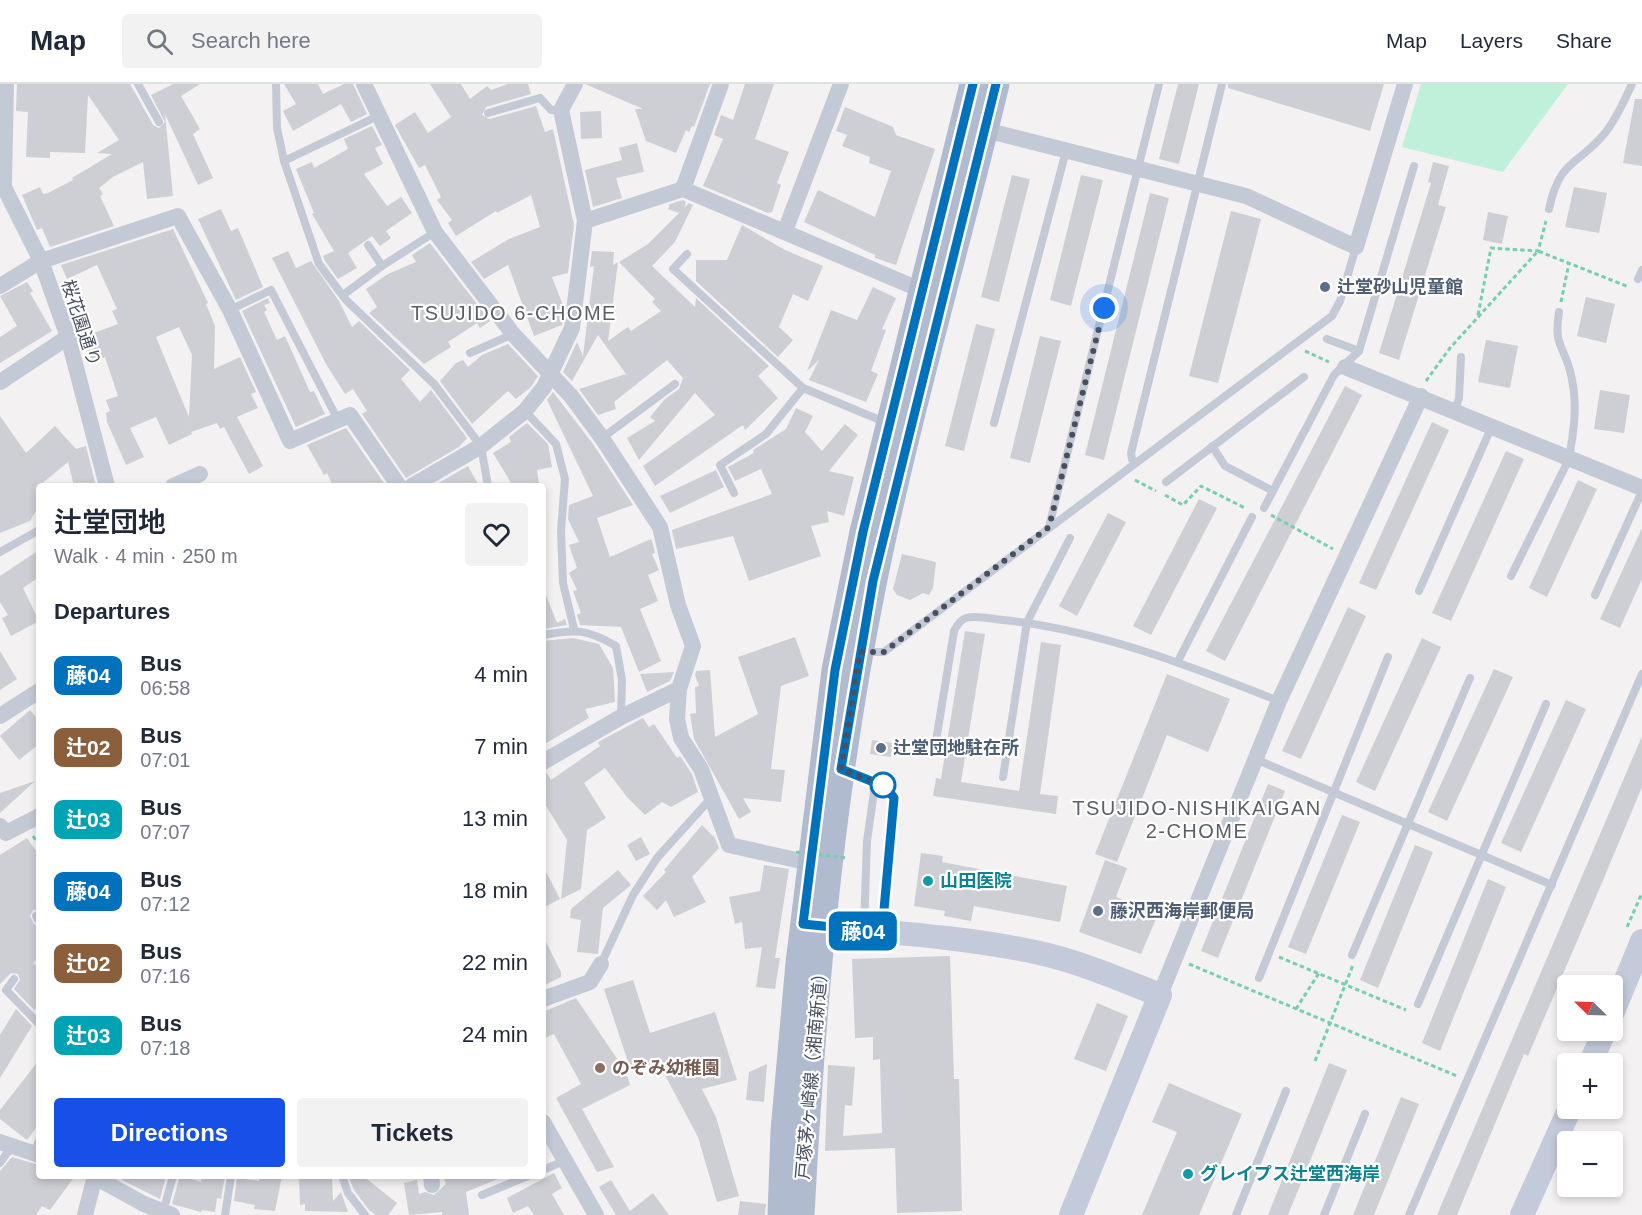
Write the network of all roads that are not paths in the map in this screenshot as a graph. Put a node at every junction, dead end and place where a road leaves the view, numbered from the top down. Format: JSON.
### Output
{"nodes":[{"id":1,"x":6,"y":84,"type":"edge"},
{"id":2,"x":138,"y":84,"type":"edge"},
{"id":3,"x":276,"y":84,"type":"edge"},
{"id":4,"x":364,"y":84,"type":"edge"},
{"id":5,"x":574,"y":84,"type":"edge"},
{"id":6,"x":721,"y":84,"type":"edge"},
{"id":7,"x":841,"y":84,"type":"edge"},
{"id":8,"x":973,"y":84,"type":"edge"},
{"id":9,"x":996,"y":84,"type":"edge"},
{"id":10,"x":1159,"y":84,"type":"edge"},
{"id":11,"x":1222,"y":84,"type":"edge"},
{"id":12,"x":1405,"y":84,"type":"edge"},
{"id":13,"x":1632,"y":84,"type":"edge"},
{"id":14,"x":561,"y":110,"type":"junction"},
{"id":15,"x":488,"y":113,"type":"dead end"},
{"id":16,"x":378,"y":116,"type":"junction"},
{"id":17,"x":159,"y":122,"type":"dead end"},
{"id":18,"x":985,"y":130,"type":"junction"},
{"id":19,"x":1066,"y":151,"type":"junction"},
{"id":20,"x":284,"y":161,"type":"junction"},
{"id":21,"x":1414,"y":166,"type":"dead end"},
{"id":22,"x":1138,"y":168,"type":"junction"},
{"id":23,"x":2,"y":181,"type":"edge"},
{"id":24,"x":1197,"y":184,"type":"junction"},
{"id":25,"x":683,"y":189,"type":"junction"},
{"id":26,"x":1549,"y":209,"type":"road end"},
{"id":27,"x":585,"y":220,"type":"junction"},
{"id":28,"x":785,"y":231,"type":"junction"},
{"id":29,"x":435,"y":232,"type":"junction"},
{"id":30,"x":368,"y":245,"type":"dead end"},
{"id":31,"x":1356,"y":247,"type":"junction"},
{"id":32,"x":687,"y":254,"type":"dead end"},
{"id":33,"x":40,"y":261,"type":"junction"},
{"id":34,"x":382,"y":266,"type":"junction"},
{"id":35,"x":0,"y":286,"type":"edge"},
{"id":36,"x":921,"y":290,"type":"junction"},
{"id":37,"x":343,"y":295,"type":"junction"},
{"id":38,"x":230,"y":310,"type":"junction"},
{"id":39,"x":1559,"y":312,"type":"road end"},
{"id":40,"x":513,"y":334,"type":"junction"},
{"id":41,"x":68,"y":337,"type":"junction"},
{"id":42,"x":1327,"y":339,"type":"dead end"},
{"id":43,"x":1359,"y":351,"type":"junction"},
{"id":44,"x":470,"y":353,"type":"dead end"},
{"id":45,"x":1461,"y":357,"type":"dead end"},
{"id":46,"x":1345,"y":367,"type":"junction"},
{"id":47,"x":550,"y":373,"type":"junction"},
{"id":48,"x":1304,"y":377,"type":"dead end"},
{"id":49,"x":0,"y":382,"type":"edge"},
{"id":50,"x":675,"y":384,"type":"dead end"},
{"id":51,"x":803,"y":388,"type":"junction"},
{"id":52,"x":1422,"y":391,"type":"junction"},
{"id":53,"x":1455,"y":410,"type":"junction"},
{"id":54,"x":525,"y":411,"type":"junction"},
{"id":55,"x":338,"y":420,"type":"junction"},
{"id":56,"x":889,"y":423,"type":"junction"},
{"id":57,"x":994,"y":423,"type":"dead end"},
{"id":58,"x":1492,"y":426,"type":"junction"},
{"id":59,"x":602,"y":438,"type":"junction"},
{"id":60,"x":481,"y":446,"type":"junction"},
{"id":61,"x":1212,"y":446,"type":"junction"},
{"id":62,"x":1132,"y":459,"type":"dead end"},
{"id":63,"x":1569,"y":459,"type":"junction"},
{"id":64,"x":200,"y":474,"type":"dead end"},
{"id":65,"x":1166,"y":482,"type":"dead end"},
{"id":66,"x":106,"y":483,"type":"edge"},
{"id":67,"x":180,"y":483,"type":"edge"},
{"id":68,"x":397,"y":483,"type":"edge"},
{"id":69,"x":417,"y":483,"type":"edge"},
{"id":70,"x":487,"y":483,"type":"edge"},
{"id":71,"x":1642,"y":489,"type":"edge"},
{"id":72,"x":1273,"y":491,"type":"junction"},
{"id":73,"x":734,"y":493,"type":"dead end"},
{"id":74,"x":1264,"y":510,"type":"road end"},
{"id":75,"x":1250,"y":514,"type":"road end"},
{"id":76,"x":1049,"y":527,"type":"junction"},
{"id":77,"x":36,"y":532,"type":"edge"},
{"id":78,"x":1070,"y":538,"type":"dead end"},
{"id":79,"x":0,"y":552,"type":"edge"},
{"id":80,"x":1511,"y":576,"type":"dead end"},
{"id":81,"x":1419,"y":591,"type":"dead end"},
{"id":82,"x":1595,"y":595,"type":"dead end"},
{"id":83,"x":1027,"y":622,"type":"junction"},
{"id":84,"x":574,"y":629,"type":"junction"},
{"id":85,"x":546,"y":634,"type":"edge"},
{"id":86,"x":860,"y":652,"type":"junction"},
{"id":87,"x":1388,"y":657,"type":"dead end"},
{"id":88,"x":1178,"y":661,"type":"junction"},
{"id":89,"x":1642,"y":674,"type":"edge"},
{"id":90,"x":1470,"y":678,"type":"dead end"},
{"id":91,"x":679,"y":689,"type":"junction"},
{"id":92,"x":36,"y":693,"type":"edge"},
{"id":93,"x":1279,"y":702,"type":"junction"},
{"id":94,"x":1546,"y":704,"type":"dead end"},
{"id":95,"x":0,"y":716,"type":"edge"},
{"id":96,"x":621,"y":717,"type":"junction"},
{"id":97,"x":934,"y":747,"type":"dead end"},
{"id":98,"x":1254,"y":759,"type":"junction"},
{"id":99,"x":546,"y":760,"type":"edge"},
{"id":100,"x":841,"y":769,"type":"junction"},
{"id":101,"x":1003,"y":777,"type":"dead end"},
{"id":102,"x":872,"y":780,"type":"junction"},
{"id":103,"x":1332,"y":792,"type":"junction"},
{"id":104,"x":712,"y":796,"type":"junction"},
{"id":105,"x":36,"y":818,"type":"edge"},
{"id":106,"x":1406,"y":824,"type":"junction"},
{"id":107,"x":0,"y":826,"type":"edge"},
{"id":108,"x":1480,"y":853,"type":"junction"},
{"id":109,"x":803,"y":858,"type":"junction"},
{"id":110,"x":1552,"y":885,"type":"junction"},
{"id":111,"x":814,"y":925,"type":"junction"},
{"id":112,"x":873,"y":931,"type":"junction"},
{"id":113,"x":1642,"y":941,"type":"edge"},
{"id":114,"x":1352,"y":955,"type":"road end"},
{"id":115,"x":601,"y":964,"type":"joint"},
{"id":116,"x":1259,"y":978,"type":"dead end"},
{"id":117,"x":14,"y":979,"type":"dead end"},
{"id":118,"x":1623,"y":987,"type":"edge"},
{"id":119,"x":1160,"y":995,"type":"junction"},
{"id":120,"x":546,"y":998,"type":"edge"},
{"id":121,"x":1418,"y":1004,"type":"road end"},
{"id":122,"x":36,"y":1021,"type":"edge"},
{"id":123,"x":1286,"y":1091,"type":"dead end"},
{"id":124,"x":1365,"y":1114,"type":"dead end"},
{"id":125,"x":1565,"y":1119,"type":"edge"},
{"id":126,"x":546,"y":1128,"type":"edge"},
{"id":127,"x":6,"y":1144,"type":"edge"},
{"id":128,"x":36,"y":1150,"type":"edge"},
{"id":129,"x":564,"y":1161,"type":"junction"},
{"id":130,"x":0,"y":1163,"type":"edge"},
{"id":131,"x":546,"y":1169,"type":"edge"},
{"id":132,"x":93,"y":1179,"type":"edge"},
{"id":133,"x":100,"y":1179,"type":"edge"},
{"id":134,"x":173,"y":1179,"type":"edge"},
{"id":135,"x":231,"y":1179,"type":"edge"},
{"id":136,"x":343,"y":1179,"type":"edge"},
{"id":137,"x":521,"y":1179,"type":"edge"},
{"id":138,"x":482,"y":1195,"type":"dead end"},
{"id":139,"x":168,"y":1214,"type":"edge"},
{"id":140,"x":85,"y":1215,"type":"edge"},
{"id":141,"x":225,"y":1215,"type":"edge"},
{"id":142,"x":365,"y":1215,"type":"edge"},
{"id":143,"x":596,"y":1215,"type":"edge"},
{"id":144,"x":781,"y":1215,"type":"edge"},
{"id":145,"x":801,"y":1215,"type":"edge"},
{"id":146,"x":1071,"y":1215,"type":"edge"},
{"id":147,"x":1236,"y":1215,"type":"edge"},
{"id":148,"x":1324,"y":1215,"type":"edge"},
{"id":149,"x":1408,"y":1215,"type":"edge"},
{"id":150,"x":1522,"y":1215,"type":"edge"}],
"edges":[{"from":1,"to":23,"type":"street"},
{"from":2,"to":17,"type":"lane"},
{"from":3,"to":20,"type":"lane"},
{"from":4,"to":16,"type":"street"},
{"from":5,"to":14,"type":"street"},
{"from":6,"to":25,"type":"street"},
{"from":7,"to":28,"type":"street"},
{"from":8,"to":36,"type":"main road","name":"戸塚茅ヶ崎線（湘南新道）"},
{"from":9,"to":18,"type":"main road","name":"戸塚茅ヶ崎線（湘南新道）"},
{"from":10,"to":22,"type":"lane"},
{"from":11,"to":24,"type":"lane"},
{"from":12,"to":31,"type":"street"},
{"from":13,"to":26,"type":"lane"},
{"from":14,"to":15,"type":"lane"},
{"from":14,"to":27,"type":"street"},
{"from":16,"to":20,"type":"lane"},
{"from":16,"to":29,"type":"street"},
{"from":18,"to":19,"type":"street"},
{"from":18,"to":86,"type":"main road","name":"戸塚茅ヶ崎線（湘南新道）"},
{"from":19,"to":22,"type":"street"},
{"from":19,"to":57,"type":"lane"},
{"from":20,"to":37,"type":"lane"},
{"from":21,"to":43,"type":"lane"},
{"from":22,"to":24,"type":"street"},
{"from":22,"to":76,"type":"lane"},
{"from":23,"to":33,"type":"street","name":"桜花園通り"},
{"from":24,"to":31,"type":"street"},
{"from":24,"to":62,"type":"lane"},
{"from":25,"to":27,"type":"street"},
{"from":25,"to":28,"type":"street"},
{"from":27,"to":47,"type":"street"},
{"from":28,"to":36,"type":"street"},
{"from":29,"to":34,"type":"lane"},
{"from":29,"to":40,"type":"street"},
{"from":30,"to":34,"type":"lane"},
{"from":31,"to":76,"type":"lane"},
{"from":32,"to":51,"type":"lane"},
{"from":33,"to":35,"type":"street"},
{"from":33,"to":38,"type":"street"},
{"from":33,"to":41,"type":"street","name":"桜花園通り"},
{"from":34,"to":37,"type":"lane"},
{"from":36,"to":56,"type":"main road","name":"戸塚茅ヶ崎線（湘南新道）"},
{"from":37,"to":60,"type":"lane"},
{"from":38,"to":55,"type":"lane"},
{"from":38,"to":55,"type":"street"},
{"from":39,"to":63,"type":"lane"},
{"from":40,"to":44,"type":"lane"},
{"from":40,"to":47,"type":"street"},
{"from":41,"to":49,"type":"street"},
{"from":41,"to":66,"type":"street","name":"桜花園通り"},
{"from":42,"to":43,"type":"lane"},
{"from":43,"to":46,"type":"lane"},
{"from":45,"to":53,"type":"lane"},
{"from":46,"to":52,"type":"street"},
{"from":46,"to":72,"type":"lane"},
{"from":47,"to":54,"type":"street"},
{"from":47,"to":59,"type":"street"},
{"from":48,"to":61,"type":"lane"},
{"from":50,"to":59,"type":"lane"},
{"from":51,"to":56,"type":"lane"},
{"from":51,"to":73,"type":"lane"},
{"from":52,"to":53,"type":"street"},
{"from":52,"to":93,"type":"street"},
{"from":53,"to":58,"type":"street"},
{"from":54,"to":60,"type":"street"},
{"from":54,"to":84,"type":"lane"},
{"from":55,"to":68,"type":"street"},
{"from":56,"to":109,"type":"main road","name":"戸塚茅ヶ崎線（湘南新道）"},
{"from":58,"to":63,"type":"street"},
{"from":58,"to":81,"type":"lane"},
{"from":59,"to":91,"type":"street"},
{"from":60,"to":69,"type":"street"},
{"from":60,"to":70,"type":"lane"},
{"from":61,"to":65,"type":"lane"},
{"from":61,"to":72,"type":"lane"},
{"from":63,"to":71,"type":"street"},
{"from":63,"to":80,"type":"lane"},
{"from":64,"to":67,"type":"street"},
{"from":71,"to":82,"type":"lane"},
{"from":72,"to":74,"type":"lane"},
{"from":75,"to":88,"type":"lane"},
{"from":76,"to":86,"type":"lane"},
{"from":77,"to":79,"type":"lane"},
{"from":78,"to":83,"type":"lane"},
{"from":83,"to":88,"type":"lane"},
{"from":83,"to":97,"type":"lane"},
{"from":83,"to":101,"type":"lane"},
{"from":84,"to":85,"type":"lane"},
{"from":84,"to":96,"type":"lane"},
{"from":86,"to":100,"type":"main road","name":"戸塚茅ヶ崎線（湘南新道）"},
{"from":87,"to":103,"type":"lane"},
{"from":88,"to":93,"type":"lane"},
{"from":89,"to":110,"type":"lane"},
{"from":90,"to":106,"type":"lane"},
{"from":91,"to":96,"type":"street"},
{"from":91,"to":104,"type":"street"},
{"from":92,"to":95,"type":"street"},
{"from":93,"to":98,"type":"street"},
{"from":94,"to":108,"type":"lane"},
{"from":96,"to":99,"type":"street"},
{"from":98,"to":103,"type":"lane"},
{"from":98,"to":119,"type":"street"},
{"from":100,"to":102,"type":"lane"},
{"from":100,"to":111,"type":"main road","name":"戸塚茅ヶ崎線（湘南新道）"},
{"from":102,"to":112,"type":"lane"},
{"from":102,"to":112,"type":"lane"},
{"from":103,"to":106,"type":"lane"},
{"from":103,"to":116,"type":"lane"},
{"from":104,"to":109,"type":"street"},
{"from":104,"to":115,"type":"lane"},
{"from":105,"to":107,"type":"street"},
{"from":106,"to":108,"type":"lane"},
{"from":106,"to":114,"type":"lane"},
{"from":108,"to":110,"type":"lane"},
{"from":108,"to":121,"type":"lane"},
{"from":109,"to":111,"type":"main road","name":"戸塚茅ヶ崎線（湘南新道）"},
{"from":110,"to":149,"type":"lane"},
{"from":111,"to":112,"type":"street"},
{"from":111,"to":144,"type":"main road","name":"戸塚茅ヶ崎線（湘南新道）"},
{"from":111,"to":145,"type":"main road","name":"戸塚茅ヶ崎線（湘南新道）"},
{"from":112,"to":119,"type":"street"},
{"from":113,"to":118,"type":"street"},
{"from":115,"to":120,"type":"street"},
{"from":117,"to":122,"type":"lane"},
{"from":119,"to":146,"type":"street"},
{"from":123,"to":147,"type":"lane"},
{"from":124,"to":148,"type":"lane"},
{"from":125,"to":150,"type":"street"},
{"from":126,"to":129,"type":"street"},
{"from":127,"to":128,"type":"street"},
{"from":127,"to":130,"type":"lane"},
{"from":129,"to":131,"type":"lane"},
{"from":129,"to":143,"type":"street"},
{"from":132,"to":140,"type":"street"},
{"from":133,"to":139,"type":"street"},
{"from":134,"to":139,"type":"lane"},
{"from":135,"to":141,"type":"lane"},
{"from":136,"to":142,"type":"lane"},
{"from":137,"to":138,"type":"lane"}]}
